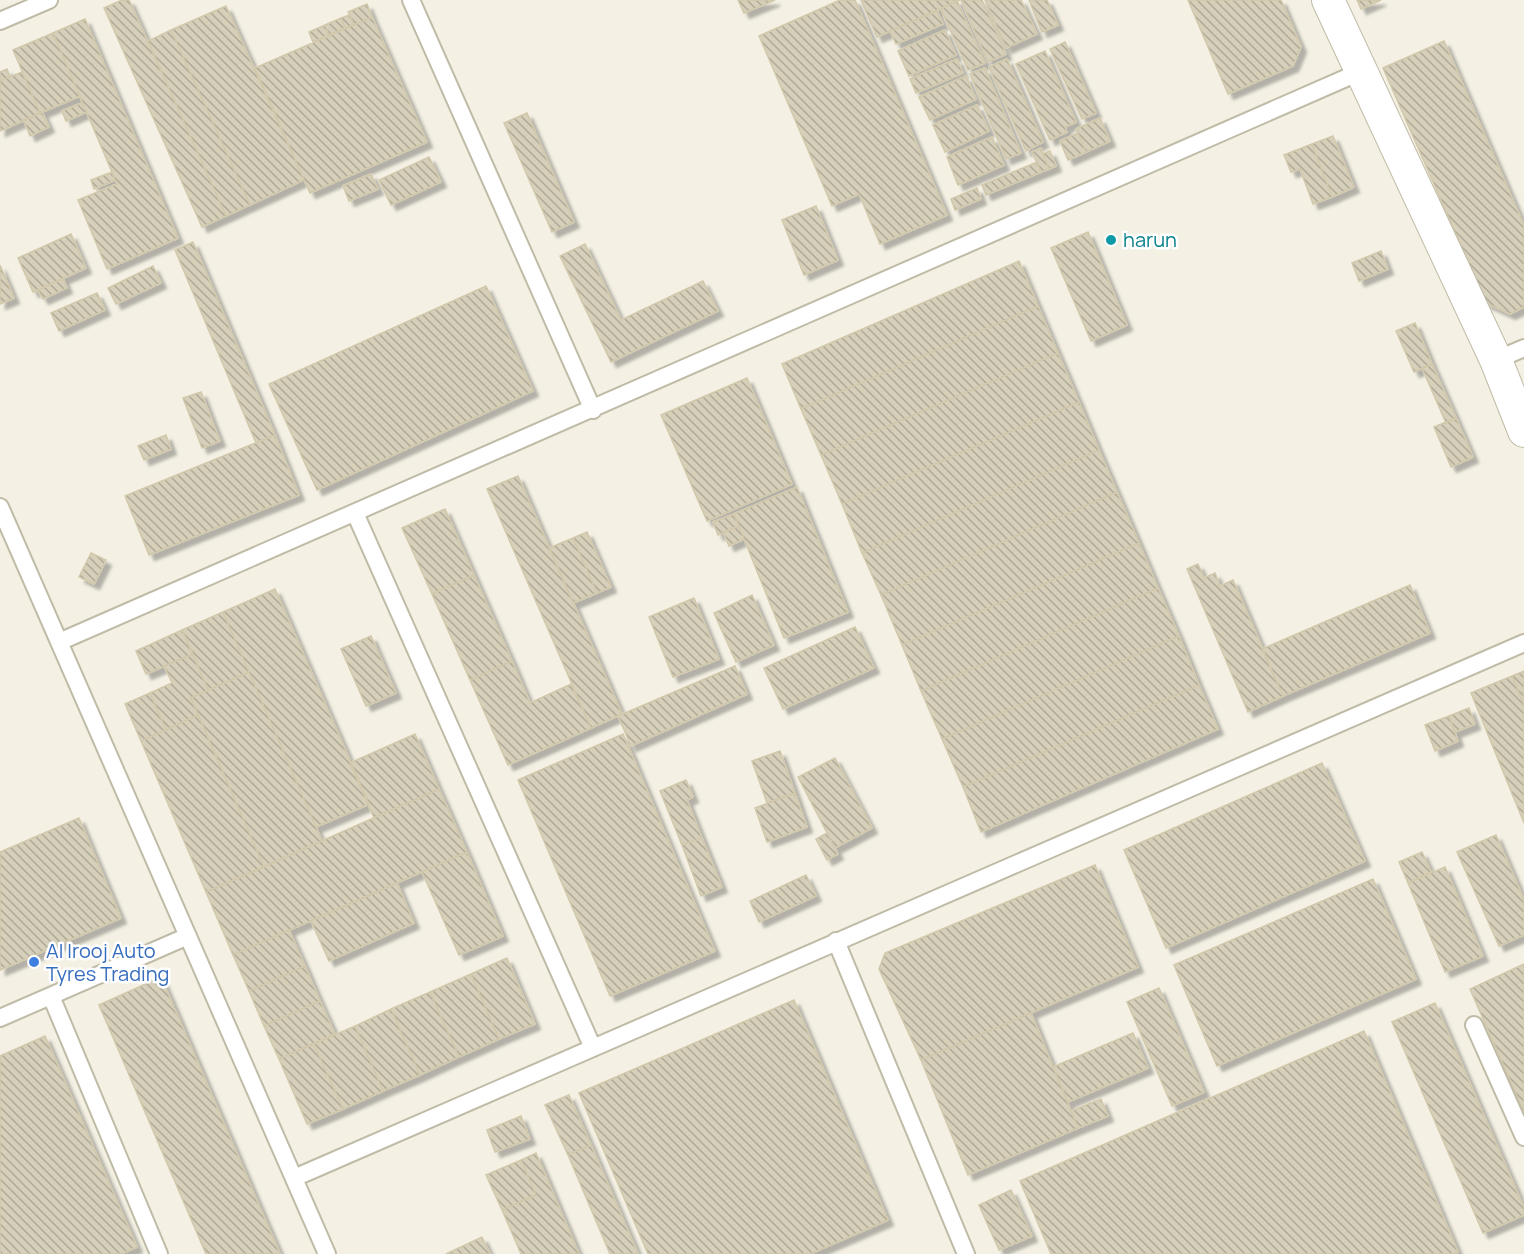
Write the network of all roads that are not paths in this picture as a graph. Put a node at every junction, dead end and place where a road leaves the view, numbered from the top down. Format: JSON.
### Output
{"nodes":[{"id":1,"x":49,"y":0,"type":"edge"},
{"id":2,"x":411,"y":0,"type":"edge"},
{"id":3,"x":1328,"y":0,"type":"edge"},
{"id":4,"x":0,"y":21,"type":"edge"},
{"id":5,"x":1362,"y":71,"type":"junction"},
{"id":6,"x":1524,"y":348,"type":"edge"},
{"id":7,"x":1496,"y":360,"type":"junction"},
{"id":8,"x":593,"y":410,"type":"junction"},
{"id":9,"x":1524,"y":431,"type":"edge"},
{"id":10,"x":0,"y":507,"type":"edge"},
{"id":11,"x":355,"y":513,"type":"junction"},
{"id":12,"x":59,"y":642,"type":"junction"},
{"id":13,"x":1524,"y":643,"type":"edge"},
{"id":14,"x":188,"y":936,"type":"junction"},
{"id":15,"x":836,"y":941,"type":"junction"},
{"id":16,"x":51,"y":996,"type":"junction"},
{"id":17,"x":0,"y":1018,"type":"edge"},
{"id":18,"x":1474,"y":1026,"type":"dead end"},
{"id":19,"x":593,"y":1047,"type":"junction"},
{"id":20,"x":1524,"y":1137,"type":"edge"},
{"id":21,"x":294,"y":1178,"type":"junction"},
{"id":22,"x":159,"y":1254,"type":"edge"},
{"id":23,"x":327,"y":1254,"type":"edge"},
{"id":24,"x":966,"y":1254,"type":"edge"}],
"edges":[{"from":1,"to":4,"type":"lane"},
{"from":2,"to":8,"type":"lane"},
{"from":3,"to":5,"type":"street"},
{"from":5,"to":7,"type":"street"},
{"from":5,"to":8,"type":"lane"},
{"from":6,"to":7,"type":"lane"},
{"from":7,"to":9,"type":"street"},
{"from":8,"to":11,"type":"lane"},
{"from":10,"to":12,"type":"lane"},
{"from":11,"to":12,"type":"lane"},
{"from":11,"to":19,"type":"lane"},
{"from":12,"to":14,"type":"lane"},
{"from":13,"to":15,"type":"lane"},
{"from":14,"to":16,"type":"lane"},
{"from":14,"to":21,"type":"lane"},
{"from":15,"to":19,"type":"lane"},
{"from":15,"to":24,"type":"lane"},
{"from":16,"to":17,"type":"lane"},
{"from":16,"to":22,"type":"lane"},
{"from":18,"to":20,"type":"lane"},
{"from":19,"to":21,"type":"lane"},
{"from":21,"to":23,"type":"lane"}]}
